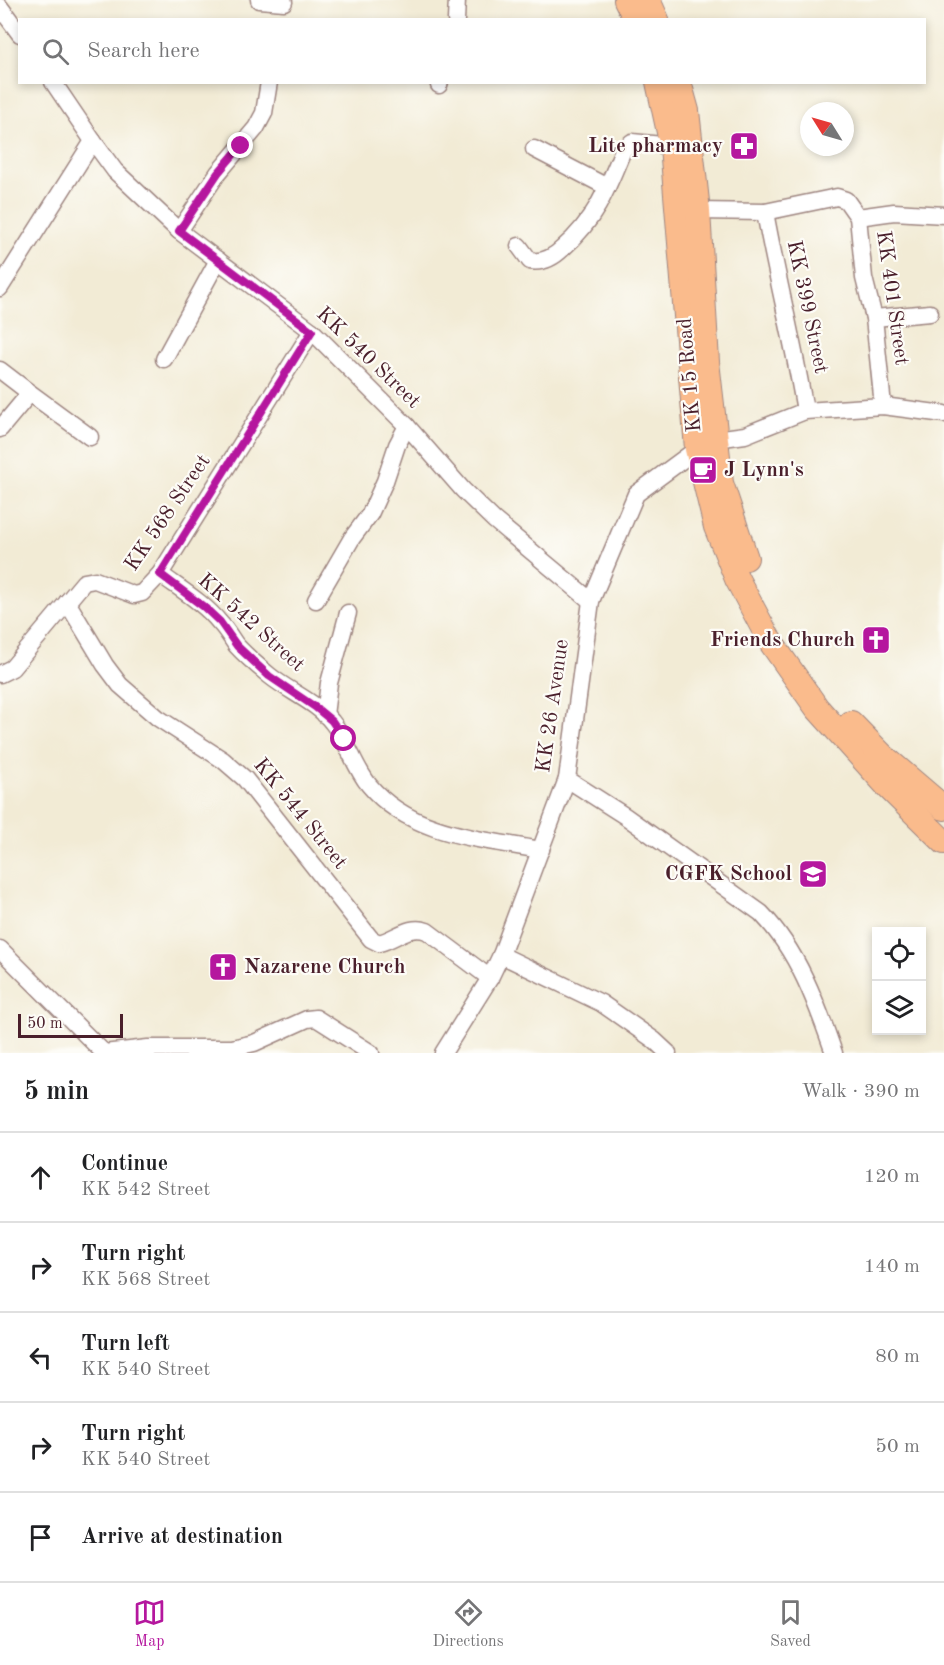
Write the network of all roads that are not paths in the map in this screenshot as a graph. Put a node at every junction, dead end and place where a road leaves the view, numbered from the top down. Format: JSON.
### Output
{"nodes":[{"id":1,"x":259,"y":0,"type":"edge"},
{"id":2,"x":457,"y":0,"type":"edge"},
{"id":3,"x":626,"y":0,"type":"edge"},
{"id":4,"x":648,"y":0,"type":"edge"},
{"id":5,"x":285,"y":1,"type":"edge"},
{"id":6,"x":0,"y":7,"type":"edge"},
{"id":7,"x":281,"y":18,"type":"edge"},
{"id":8,"x":456,"y":18,"type":"edge"},
{"id":9,"x":635,"y":18,"type":"edge"},
{"id":10,"x":656,"y":18,"type":"edge"},
{"id":11,"x":18,"y":31,"type":"edge"},
{"id":12,"x":54,"y":84,"type":"edge"},
{"id":13,"x":269,"y":84,"type":"edge"},
{"id":14,"x":658,"y":84,"type":"edge"},
{"id":15,"x":680,"y":84,"type":"edge"},
{"id":16,"x":93,"y":141,"type":"junction"},
{"id":17,"x":672,"y":146,"type":"junction"},
{"id":18,"x":534,"y":149,"type":"dead end"},
{"id":19,"x":607,"y":188,"type":"junction"},
{"id":20,"x":698,"y":212,"type":"junction"},
{"id":21,"x":765,"y":212,"type":"junction"},
{"id":22,"x":944,"y":215,"type":"edge"},
{"id":23,"x":858,"y":217,"type":"junction"},
{"id":24,"x":179,"y":231,"type":"junction"},
{"id":25,"x":519,"y":246,"type":"dead end"},
{"id":26,"x":218,"y":260,"type":"junction"},
{"id":27,"x":0,"y":288,"type":"edge"},
{"id":28,"x":930,"y":313,"type":"dead end"},
{"id":29,"x":874,"y":318,"type":"junction"},
{"id":30,"x":312,"y":331,"type":"junction"},
{"id":31,"x":164,"y":359,"type":"dead end"},
{"id":32,"x":0,"y":370,"type":"edge"},
{"id":33,"x":30,"y":393,"type":"junction"},
{"id":34,"x":883,"y":406,"type":"junction"},
{"id":35,"x":805,"y":411,"type":"junction"},
{"id":36,"x":944,"y":414,"type":"edge"},
{"id":37,"x":407,"y":426,"type":"junction"},
{"id":38,"x":0,"y":429,"type":"edge"},
{"id":39,"x":90,"y":437,"type":"dead end"},
{"id":40,"x":706,"y":444,"type":"junction"},
{"id":41,"x":160,"y":574,"type":"junction"},
{"id":42,"x":316,"y":600,"type":"dead end"},
{"id":43,"x":591,"y":601,"type":"junction"},
{"id":44,"x":67,"y":602,"type":"junction"},
{"id":45,"x":348,"y":613,"type":"dead end"},
{"id":46,"x":0,"y":674,"type":"edge"},
{"id":47,"x":325,"y":715,"type":"junction"},
{"id":48,"x":567,"y":779,"type":"junction"},
{"id":49,"x":944,"y":808,"type":"edge"},
{"id":50,"x":944,"y":842,"type":"edge"},
{"id":51,"x":541,"y":850,"type":"junction"},
{"id":52,"x":0,"y":949,"type":"edge"},
{"id":53,"x":501,"y":955,"type":"junction"},
{"id":54,"x":490,"y":978,"type":"junction"},
{"id":55,"x":371,"y":1053,"type":"edge"},
{"id":56,"x":442,"y":1053,"type":"edge"},
{"id":57,"x":668,"y":1053,"type":"edge"},
{"id":58,"x":834,"y":1053,"type":"edge"}],
"edges":[{"from":1,"to":5,"type":"street"},
{"from":2,"to":8,"type":"street"},
{"from":3,"to":9,"type":"highway"},
{"from":4,"to":10,"type":"highway"},
{"from":5,"to":7,"type":"street"},
{"from":6,"to":11,"type":"street"},
{"from":12,"to":16,"type":"street","name":"KK 540 Street"},
{"from":13,"to":24,"type":"street"},
{"from":14,"to":17,"type":"highway","name":"KK 15 Road"},
{"from":15,"to":20,"type":"highway","name":"KK 15 Road"},
{"from":16,"to":24,"type":"street","name":"KK 540 Street"},
{"from":16,"to":27,"type":"street"},
{"from":17,"to":19,"type":"street"},
{"from":17,"to":40,"type":"highway","name":"KK 15 Road"},
{"from":18,"to":19,"type":"street"},
{"from":19,"to":25,"type":"street"},
{"from":20,"to":21,"type":"street"},
{"from":20,"to":40,"type":"highway","name":"KK 15 Road"},
{"from":21,"to":23,"type":"street","name":"KK 401 Street"},
{"from":21,"to":35,"type":"street","name":"KK 399 Street"},
{"from":22,"to":23,"type":"street"},
{"from":23,"to":29,"type":"street","name":"KK 401 Street"},
{"from":24,"to":26,"type":"street","name":"KK 540 Street"},
{"from":26,"to":30,"type":"street","name":"KK 540 Street"},
{"from":26,"to":31,"type":"street"},
{"from":28,"to":29,"type":"street"},
{"from":29,"to":34,"type":"street","name":"KK 401 Street"},
{"from":30,"to":37,"type":"street","name":"KK 540 Street"},
{"from":30,"to":41,"type":"street","name":"KK 568 Street"},
{"from":32,"to":33,"type":"street"},
{"from":33,"to":38,"type":"street"},
{"from":33,"to":39,"type":"street"},
{"from":34,"to":35,"type":"street"},
{"from":34,"to":36,"type":"street"},
{"from":35,"to":40,"type":"street"},
{"from":37,"to":42,"type":"street"},
{"from":37,"to":43,"type":"street","name":"KK 540 Street"},
{"from":40,"to":43,"type":"street","name":"KK 26 Avenue"},
{"from":40,"to":49,"type":"highway","name":"KK 15 Road"},
{"from":40,"to":50,"type":"highway","name":"KK 15 Road"},
{"from":41,"to":44,"type":"street","name":"KK 568 Street"},
{"from":41,"to":47,"type":"street","name":"KK 542 Street"},
{"from":43,"to":48,"type":"street","name":"KK 26 Avenue"},
{"from":44,"to":46,"type":"street","name":"KK 568 Street"},
{"from":44,"to":54,"type":"street","name":"KK 544 Street"},
{"from":45,"to":47,"type":"street"},
{"from":47,"to":51,"type":"street","name":"KK 542 Street"},
{"from":48,"to":51,"type":"street","name":"KK 26 Avenue"},
{"from":48,"to":58,"type":"street"},
{"from":51,"to":53,"type":"street","name":"KK 26 Avenue"},
{"from":52,"to":55,"type":"street"},
{"from":53,"to":54,"type":"street","name":"KK 26 Avenue"},
{"from":53,"to":57,"type":"street"},
{"from":54,"to":56,"type":"street","name":"KK 26 Avenue"}]}
